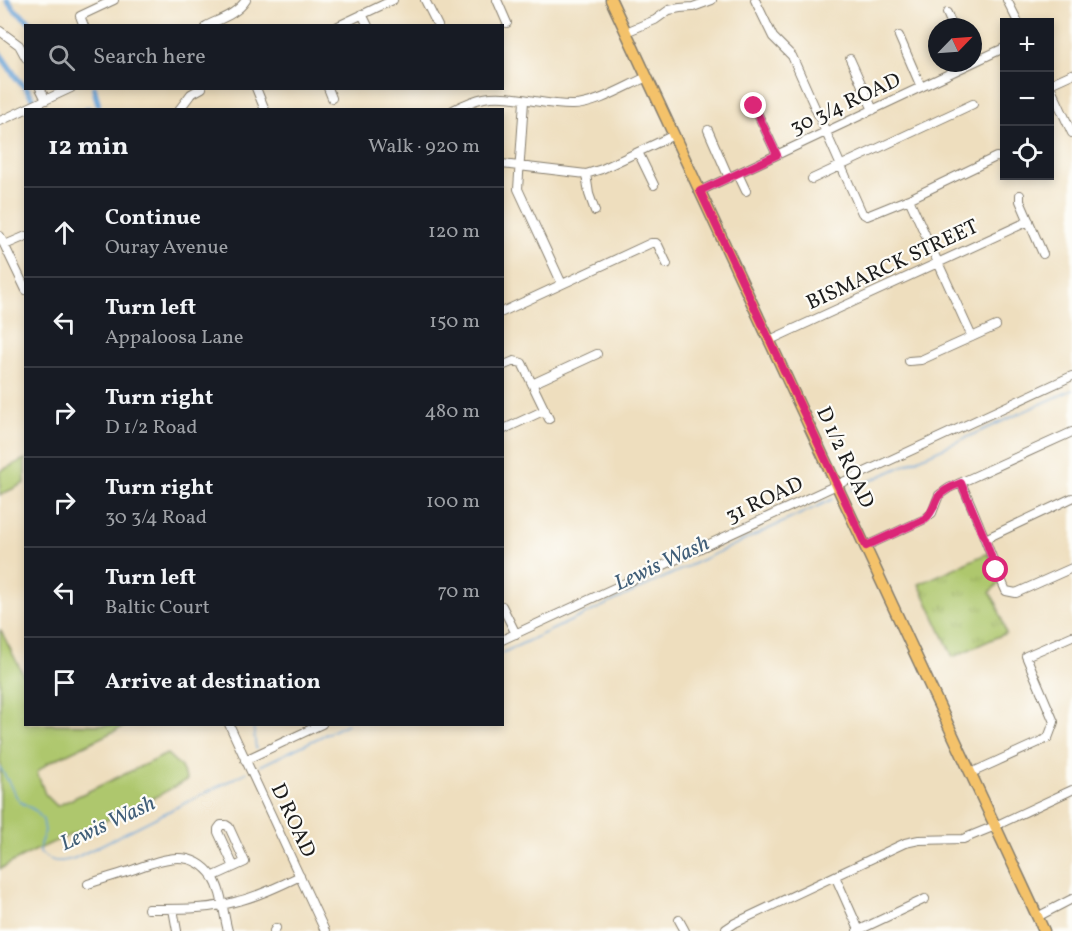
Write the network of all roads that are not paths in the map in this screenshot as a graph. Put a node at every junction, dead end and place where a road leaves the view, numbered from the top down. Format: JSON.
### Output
{"nodes":[{"id":1,"x":114,"y":0,"type":"edge"},
{"id":2,"x":246,"y":0,"type":"edge"},
{"id":3,"x":393,"y":0,"type":"edge"},
{"id":4,"x":425,"y":0,"type":"edge"},
{"id":5,"x":497,"y":0,"type":"edge"},
{"id":6,"x":611,"y":0,"type":"edge"},
{"id":7,"x":712,"y":0,"type":"edge"},
{"id":8,"x":755,"y":0,"type":"edge"},
{"id":9,"x":1007,"y":0,"type":"edge"},
{"id":10,"x":947,"y":13,"type":"dead end"},
{"id":11,"x":362,"y":14,"type":"junction"},
{"id":12,"x":949,"y":18,"type":"edge"},
{"id":13,"x":1016,"y":18,"type":"edge"},
{"id":14,"x":223,"y":22,"type":"edge"},
{"id":15,"x":507,"y":23,"type":"dead end"},
{"id":16,"x":83,"y":24,"type":"edge"},
{"id":17,"x":342,"y":24,"type":"edge"},
{"id":18,"x":367,"y":24,"type":"edge"},
{"id":19,"x":437,"y":24,"type":"edge"},
{"id":20,"x":0,"y":31,"type":"edge"},
{"id":21,"x":626,"y":32,"type":"junction"},
{"id":22,"x":899,"y":36,"type":"dead end"},
{"id":23,"x":1000,"y":50,"type":"edge"},
{"id":24,"x":24,"y":54,"type":"edge"},
{"id":25,"x":982,"y":58,"type":"edge"},
{"id":26,"x":850,"y":59,"type":"dead end"},
{"id":27,"x":952,"y":72,"type":"edge"},
{"id":28,"x":1072,"y":74,"type":"edge"},
{"id":29,"x":647,"y":77,"type":"junction"},
{"id":30,"x":1054,"y":83,"type":"edge"},
{"id":31,"x":921,"y":87,"type":"junction"},
{"id":32,"x":41,"y":90,"type":"edge"},
{"id":33,"x":66,"y":90,"type":"edge"},
{"id":34,"x":198,"y":90,"type":"edge"},
{"id":35,"x":257,"y":90,"type":"edge"},
{"id":36,"x":329,"y":90,"type":"edge"},
{"id":37,"x":1054,"y":94,"type":"edge"},
{"id":38,"x":332,"y":98,"type":"dead end"},
{"id":39,"x":45,"y":100,"type":"junction"},
{"id":40,"x":524,"y":100,"type":"junction"},
{"id":41,"x":973,"y":104,"type":"dead end"},
{"id":42,"x":754,"y":106,"type":"dead end"},
{"id":43,"x":28,"y":108,"type":"edge"},
{"id":44,"x":180,"y":108,"type":"edge"},
{"id":45,"x":264,"y":108,"type":"edge"},
{"id":46,"x":457,"y":108,"type":"edge"},
{"id":47,"x":24,"y":110,"type":"edge"},
{"id":48,"x":873,"y":110,"type":"junction"},
{"id":49,"x":0,"y":121,"type":"edge"},
{"id":50,"x":708,"y":130,"type":"dead end"},
{"id":51,"x":825,"y":132,"type":"junction"},
{"id":52,"x":1072,"y":133,"type":"edge"},
{"id":53,"x":674,"y":135,"type":"junction"},
{"id":54,"x":638,"y":152,"type":"junction"},
{"id":55,"x":777,"y":155,"type":"junction"},
{"id":56,"x":1000,"y":158,"type":"edge"},
{"id":57,"x":504,"y":164,"type":"edge"},
{"id":58,"x":519,"y":165,"type":"junction"},
{"id":59,"x":840,"y":165,"type":"junction"},
{"id":60,"x":586,"y":174,"type":"junction"},
{"id":61,"x":738,"y":174,"type":"junction"},
{"id":62,"x":729,"y":178,"type":"junction"},
{"id":63,"x":812,"y":179,"type":"dead end"},
{"id":64,"x":654,"y":185,"type":"dead end"},
{"id":65,"x":700,"y":191,"type":"junction"},
{"id":66,"x":746,"y":191,"type":"dead end"},
{"id":67,"x":1020,"y":195,"type":"dead end"},
{"id":68,"x":909,"y":199,"type":"junction"},
{"id":69,"x":595,"y":211,"type":"dead end"},
{"id":70,"x":1029,"y":221,"type":"junction"},
{"id":71,"x":0,"y":236,"type":"edge"},
{"id":72,"x":24,"y":237,"type":"edge"},
{"id":73,"x":4,"y":245,"type":"junction"},
{"id":74,"x":1043,"y":254,"type":"dead end"},
{"id":75,"x":938,"y":263,"type":"junction"},
{"id":76,"x":667,"y":264,"type":"dead end"},
{"id":77,"x":562,"y":284,"type":"junction"},
{"id":78,"x":24,"y":286,"type":"edge"},
{"id":79,"x":504,"y":311,"type":"edge"},
{"id":80,"x":996,"y":326,"type":"dead end"},
{"id":81,"x":972,"y":337,"type":"junction"},
{"id":82,"x":770,"y":340,"type":"junction"},
{"id":83,"x":597,"y":354,"type":"dead end"},
{"id":84,"x":909,"y":361,"type":"dead end"},
{"id":85,"x":504,"y":365,"type":"edge"},
{"id":86,"x":1072,"y":376,"type":"edge"},
{"id":87,"x":532,"y":384,"type":"junction"},
{"id":88,"x":504,"y":429,"type":"edge"},
{"id":89,"x":1072,"y":432,"type":"edge"},
{"id":90,"x":961,"y":483,"type":"junction"},
{"id":91,"x":837,"y":485,"type":"junction"},
{"id":92,"x":1072,"y":498,"type":"edge"},
{"id":93,"x":985,"y":539,"type":"junction"},
{"id":94,"x":866,"y":546,"type":"junction"},
{"id":95,"x":1072,"y":568,"type":"edge"},
{"id":96,"x":504,"y":610,"type":"edge"},
{"id":97,"x":516,"y":634,"type":"junction"},
{"id":98,"x":1072,"y":636,"type":"edge"},
{"id":99,"x":504,"y":639,"type":"edge"},
{"id":100,"x":230,"y":726,"type":"edge"},
{"id":101,"x":317,"y":726,"type":"edge"},
{"id":102,"x":245,"y":760,"type":"junction"},
{"id":103,"x":971,"y":773,"type":"junction"},
{"id":104,"x":1072,"y":790,"type":"edge"},
{"id":105,"x":995,"y":826,"type":"junction"},
{"id":106,"x":234,"y":867,"type":"junction"},
{"id":107,"x":300,"y":876,"type":"junction"},
{"id":108,"x":835,"y":876,"type":"junction"},
{"id":109,"x":212,"y":877,"type":"junction"},
{"id":110,"x":88,"y":884,"type":"dead end"},
{"id":111,"x":925,"y":899,"type":"dead end"},
{"id":112,"x":1072,"y":899,"type":"edge"},
{"id":113,"x":222,"y":905,"type":"junction"},
{"id":114,"x":148,"y":909,"type":"dead end"},
{"id":115,"x":173,"y":909,"type":"junction"},
{"id":116,"x":1037,"y":917,"type":"junction"},
{"id":117,"x":679,"y":920,"type":"dead end"},
{"id":118,"x":726,"y":929,"type":"dead end"},
{"id":119,"x":177,"y":931,"type":"edge"},
{"id":120,"x":228,"y":931,"type":"edge"},
{"id":121,"x":325,"y":931,"type":"edge"},
{"id":122,"x":685,"y":931,"type":"edge"},
{"id":123,"x":858,"y":931,"type":"edge"},
{"id":124,"x":1044,"y":931,"type":"edge"}],
"edges":[{"from":1,"to":16,"type":"street"},
{"from":2,"to":14,"type":"street"},
{"from":3,"to":11,"type":"street"},
{"from":4,"to":19,"type":"street"},
{"from":5,"to":15,"type":"street"},
{"from":6,"to":21,"type":"main road","name":"D 1/2 ROAD"},
{"from":7,"to":21,"type":"street"},
{"from":8,"to":51,"type":"street"},
{"from":9,"to":13,"type":"street"},
{"from":10,"to":12,"type":"street"},
{"from":11,"to":17,"type":"street"},
{"from":11,"to":18,"type":"street"},
{"from":20,"to":24,"type":"street"},
{"from":21,"to":29,"type":"main road","name":"D 1/2 ROAD"},
{"from":22,"to":31,"type":"street"},
{"from":23,"to":25,"type":"street","name":"30 3/4 ROAD"},
{"from":26,"to":48,"type":"street"},
{"from":27,"to":31,"type":"street","name":"30 3/4 ROAD"},
{"from":28,"to":30,"type":"street"},
{"from":29,"to":40,"type":"street"},
{"from":29,"to":53,"type":"main road","name":"D 1/2 ROAD"},
{"from":31,"to":48,"type":"street","name":"30 3/4 ROAD"},
{"from":32,"to":39,"type":"street"},
{"from":33,"to":39,"type":"street"},
{"from":34,"to":44,"type":"street"},
{"from":35,"to":45,"type":"street"},
{"from":36,"to":38,"type":"street"},
{"from":37,"to":52,"type":"street"},
{"from":39,"to":43,"type":"street"},
{"from":40,"to":46,"type":"street"},
{"from":40,"to":58,"type":"street"},
{"from":41,"to":59,"type":"street"},
{"from":42,"to":55,"type":"street"},
{"from":47,"to":49,"type":"street"},
{"from":48,"to":51,"type":"street","name":"30 3/4 ROAD"},
{"from":50,"to":62,"type":"street"},
{"from":51,"to":55,"type":"street","name":"30 3/4 ROAD"},
{"from":51,"to":59,"type":"street"},
{"from":53,"to":54,"type":"street"},
{"from":53,"to":65,"type":"main road","name":"D 1/2 ROAD"},
{"from":54,"to":60,"type":"street"},
{"from":54,"to":64,"type":"street"},
{"from":55,"to":61,"type":"street","name":"30 3/4 ROAD"},
{"from":56,"to":68,"type":"street"},
{"from":57,"to":58,"type":"street"},
{"from":58,"to":60,"type":"street"},
{"from":58,"to":77,"type":"street"},
{"from":59,"to":63,"type":"street"},
{"from":59,"to":68,"type":"street"},
{"from":60,"to":69,"type":"street"},
{"from":61,"to":62,"type":"street","name":"30 3/4 ROAD"},
{"from":61,"to":66,"type":"street"},
{"from":62,"to":65,"type":"street","name":"30 3/4 ROAD"},
{"from":65,"to":82,"type":"main road","name":"D 1/2 ROAD"},
{"from":67,"to":70,"type":"street"},
{"from":68,"to":75,"type":"street"},
{"from":70,"to":74,"type":"street"},
{"from":70,"to":75,"type":"street","name":"BISMARCK STREET"},
{"from":71,"to":73,"type":"street"},
{"from":72,"to":73,"type":"street"},
{"from":73,"to":78,"type":"street"},
{"from":75,"to":81,"type":"street"},
{"from":75,"to":82,"type":"street","name":"BISMARCK STREET"},
{"from":76,"to":77,"type":"street"},
{"from":77,"to":79,"type":"street"},
{"from":80,"to":81,"type":"street"},
{"from":81,"to":84,"type":"street"},
{"from":82,"to":91,"type":"main road","name":"D 1/2 ROAD"},
{"from":83,"to":87,"type":"street"},
{"from":85,"to":87,"type":"street"},
{"from":86,"to":91,"type":"street","name":"31 ROAD"},
{"from":87,"to":88,"type":"street"},
{"from":89,"to":90,"type":"street"},
{"from":90,"to":93,"type":"street"},
{"from":90,"to":94,"type":"street"},
{"from":91,"to":94,"type":"main road","name":"D 1/2 ROAD"},
{"from":91,"to":97,"type":"street","name":"31 ROAD"},
{"from":92,"to":93,"type":"street"},
{"from":93,"to":95,"type":"street"},
{"from":94,"to":103,"type":"main road","name":"D 1/2 ROAD"},
{"from":96,"to":97,"type":"street"},
{"from":97,"to":99,"type":"street","name":"31 ROAD"},
{"from":98,"to":103,"type":"street"},
{"from":100,"to":102,"type":"street","name":"D ROAD"},
{"from":101,"to":102,"type":"street"},
{"from":102,"to":107,"type":"street","name":"D ROAD"},
{"from":103,"to":105,"type":"main road","name":"D 1/2 ROAD"},
{"from":104,"to":105,"type":"street"},
{"from":105,"to":108,"type":"street"},
{"from":105,"to":116,"type":"main road","name":"D 1/2 ROAD"},
{"from":106,"to":106,"type":"street"},
{"from":106,"to":109,"type":"street"},
{"from":107,"to":113,"type":"street"},
{"from":107,"to":121,"type":"street","name":"D ROAD"},
{"from":108,"to":118,"type":"street"},
{"from":108,"to":123,"type":"street"},
{"from":109,"to":110,"type":"street"},
{"from":109,"to":113,"type":"street"},
{"from":111,"to":123,"type":"street"},
{"from":112,"to":116,"type":"street"},
{"from":113,"to":115,"type":"street"},
{"from":113,"to":120,"type":"street"},
{"from":114,"to":115,"type":"street"},
{"from":115,"to":119,"type":"street"},
{"from":116,"to":124,"type":"main road","name":"D 1/2 ROAD"},
{"from":117,"to":122,"type":"street"}]}
